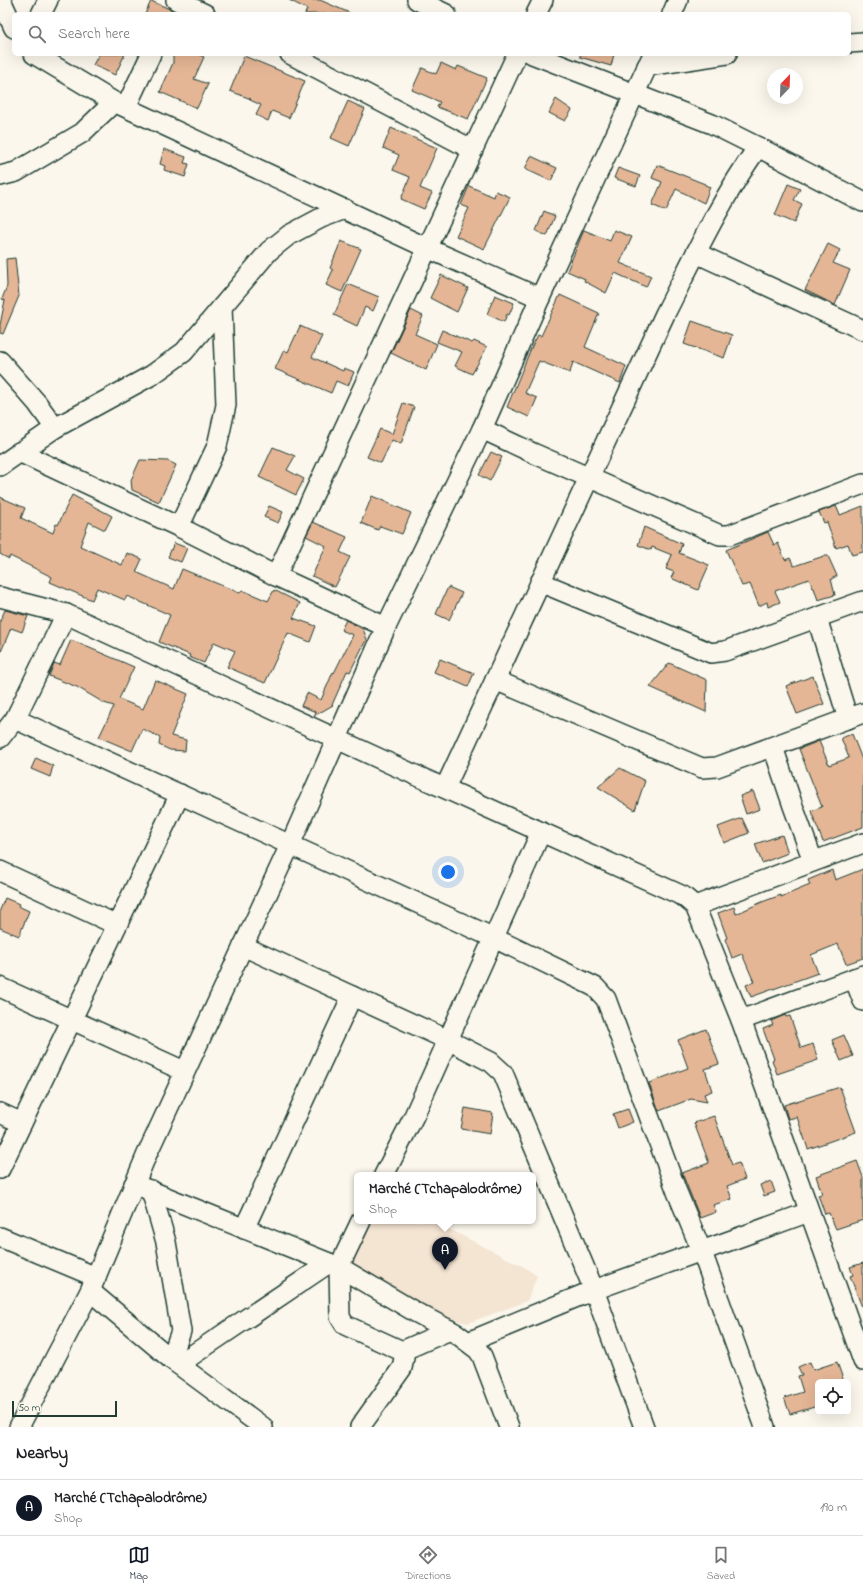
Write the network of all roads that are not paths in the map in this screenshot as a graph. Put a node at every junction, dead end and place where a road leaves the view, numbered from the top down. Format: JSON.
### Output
{"nodes":[{"id":1,"x":0,"y":0,"type":"edge"},
{"id":2,"x":48,"y":0,"type":"edge"},
{"id":3,"x":176,"y":0,"type":"edge"},
{"id":4,"x":416,"y":0,"type":"edge"},
{"id":5,"x":542,"y":0,"type":"edge"},
{"id":6,"x":678,"y":0,"type":"edge"},
{"id":7,"x":42,"y":12,"type":"edge"},
{"id":8,"x":170,"y":12,"type":"edge"},
{"id":9,"x":200,"y":12,"type":"edge"},
{"id":10,"x":442,"y":12,"type":"edge"},
{"id":11,"x":537,"y":12,"type":"edge"},
{"id":12,"x":673,"y":12,"type":"edge"},
{"id":13,"x":12,"y":24,"type":"edge"},
{"id":14,"x":863,"y":42,"type":"edge"},
{"id":15,"x":851,"y":43,"type":"edge"},
{"id":16,"x":37,"y":56,"type":"edge"},
{"id":17,"x":150,"y":56,"type":"edge"},
{"id":18,"x":294,"y":56,"type":"edge"},
{"id":19,"x":516,"y":56,"type":"edge"},
{"id":20,"x":537,"y":56,"type":"edge"},
{"id":21,"x":701,"y":56,"type":"edge"},
{"id":22,"x":650,"y":60,"type":"edge"},
{"id":23,"x":634,"y":94,"type":"junction"},
{"id":24,"x":120,"y":105,"type":"junction"},
{"id":25,"x":758,"y":147,"type":"junction"},
{"id":26,"x":472,"y":150,"type":"junction"},
{"id":27,"x":0,"y":176,"type":"edge"},
{"id":28,"x":863,"y":202,"type":"edge"},
{"id":29,"x":345,"y":208,"type":"junction"},
{"id":30,"x":427,"y":248,"type":"junction"},
{"id":31,"x":696,"y":253,"type":"junction"},
{"id":32,"x":540,"y":298,"type":"junction"},
{"id":33,"x":222,"y":307,"type":"junction"},
{"id":34,"x":863,"y":330,"type":"edge"},
{"id":35,"x":0,"y":361,"type":"edge"},
{"id":36,"x":55,"y":428,"type":"junction"},
{"id":37,"x":482,"y":429,"type":"junction"},
{"id":38,"x":19,"y":452,"type":"junction"},
{"id":39,"x":0,"y":466,"type":"edge"},
{"id":40,"x":589,"y":478,"type":"junction"},
{"id":41,"x":863,"y":484,"type":"edge"},
{"id":42,"x":179,"y":527,"type":"junction"},
{"id":43,"x":276,"y":576,"type":"junction"},
{"id":44,"x":540,"y":582,"type":"junction"},
{"id":45,"x":0,"y":597,"type":"edge"},
{"id":46,"x":863,"y":601,"type":"edge"},
{"id":47,"x":66,"y":614,"type":"junction"},
{"id":48,"x":817,"y":618,"type":"junction"},
{"id":49,"x":386,"y":627,"type":"junction"},
{"id":50,"x":495,"y":680,"type":"junction"},
{"id":51,"x":855,"y":716,"type":"edge"},
{"id":52,"x":15,"y":719,"type":"junction"},
{"id":53,"x":0,"y":738,"type":"edge"},
{"id":54,"x":336,"y":739,"type":"junction"},
{"id":55,"x":773,"y":747,"type":"junction"},
{"id":56,"x":445,"y":788,"type":"junction"},
{"id":57,"x":180,"y":794,"type":"junction"},
{"id":58,"x":541,"y":832,"type":"junction"},
{"id":59,"x":863,"y":842,"type":"edge"},
{"id":60,"x":290,"y":845,"type":"junction"},
{"id":61,"x":813,"y":861,"type":"junction"},
{"id":62,"x":0,"y":871,"type":"edge"},
{"id":63,"x":695,"y":906,"type":"junction"},
{"id":64,"x":117,"y":925,"type":"junction"},
{"id":65,"x":494,"y":938,"type":"junction"},
{"id":66,"x":243,"y":946,"type":"junction"},
{"id":67,"x":859,"y":976,"type":"edge"},
{"id":68,"x":0,"y":987,"type":"edge"},
{"id":69,"x":352,"y":996,"type":"junction"},
{"id":70,"x":863,"y":1001,"type":"edge"},
{"id":71,"x":740,"y":1020,"type":"junction"},
{"id":72,"x":71,"y":1021,"type":"junction"},
{"id":73,"x":448,"y":1040,"type":"junction"},
{"id":74,"x":184,"y":1071,"type":"junction"},
{"id":75,"x":0,"y":1113,"type":"edge"},
{"id":76,"x":22,"y":1124,"type":"junction"},
{"id":77,"x":0,"y":1169,"type":"edge"},
{"id":78,"x":386,"y":1172,"type":"edge"},
{"id":79,"x":143,"y":1187,"type":"junction"},
{"id":80,"x":809,"y":1212,"type":"junction"},
{"id":81,"x":359,"y":1224,"type":"edge"},
{"id":82,"x":244,"y":1229,"type":"junction"},
{"id":83,"x":0,"y":1237,"type":"edge"},
{"id":84,"x":702,"y":1252,"type":"junction"},
{"id":85,"x":334,"y":1265,"type":"junction"},
{"id":86,"x":93,"y":1284,"type":"junction"},
{"id":87,"x":594,"y":1290,"type":"junction"},
{"id":88,"x":450,"y":1330,"type":"junction"},
{"id":89,"x":468,"y":1342,"type":"junction"},
{"id":90,"x":402,"y":1351,"type":"junction"},
{"id":91,"x":175,"y":1362,"type":"junction"},
{"id":92,"x":863,"y":1362,"type":"edge"},
{"id":93,"x":19,"y":1427,"type":"edge"},
{"id":94,"x":263,"y":1427,"type":"edge"},
{"id":95,"x":360,"y":1427,"type":"edge"},
{"id":96,"x":509,"y":1427,"type":"edge"},
{"id":97,"x":644,"y":1427,"type":"edge"},
{"id":98,"x":765,"y":1427,"type":"edge"}],
"edges":[{"from":1,"to":13,"type":"street"},
{"from":2,"to":7,"type":"street"},
{"from":3,"to":8,"type":"street"},
{"from":3,"to":9,"type":"street"},
{"from":4,"to":10,"type":"street"},
{"from":5,"to":11,"type":"street"},
{"from":6,"to":12,"type":"street"},
{"from":14,"to":15,"type":"street"},
{"from":16,"to":24,"type":"street"},
{"from":17,"to":24,"type":"street"},
{"from":18,"to":26,"type":"street"},
{"from":19,"to":26,"type":"street"},
{"from":20,"to":23,"type":"street"},
{"from":21,"to":22,"type":"street"},
{"from":22,"to":23,"type":"street"},
{"from":23,"to":25,"type":"street"},
{"from":23,"to":32,"type":"street"},
{"from":24,"to":27,"type":"street"},
{"from":24,"to":29,"type":"street"},
{"from":25,"to":28,"type":"street"},
{"from":25,"to":31,"type":"street"},
{"from":26,"to":30,"type":"street"},
{"from":29,"to":30,"type":"street"},
{"from":29,"to":33,"type":"street"},
{"from":30,"to":32,"type":"street"},
{"from":30,"to":43,"type":"street"},
{"from":31,"to":34,"type":"street"},
{"from":31,"to":40,"type":"street"},
{"from":32,"to":37,"type":"street"},
{"from":33,"to":36,"type":"street"},
{"from":33,"to":42,"type":"street"},
{"from":35,"to":36,"type":"street"},
{"from":36,"to":38,"type":"street"},
{"from":37,"to":40,"type":"street"},
{"from":37,"to":49,"type":"street"},
{"from":38,"to":39,"type":"street"},
{"from":38,"to":42,"type":"street"},
{"from":40,"to":41,"type":"street"},
{"from":40,"to":44,"type":"street"},
{"from":42,"to":43,"type":"street"},
{"from":43,"to":49,"type":"street"},
{"from":44,"to":48,"type":"street"},
{"from":44,"to":50,"type":"street"},
{"from":45,"to":47,"type":"street"},
{"from":46,"to":48,"type":"street"},
{"from":47,"to":52,"type":"street"},
{"from":47,"to":54,"type":"street"},
{"from":48,"to":51,"type":"street"},
{"from":49,"to":54,"type":"street"},
{"from":50,"to":55,"type":"street"},
{"from":50,"to":56,"type":"street"},
{"from":51,"to":55,"type":"street"},
{"from":52,"to":53,"type":"street"},
{"from":52,"to":57,"type":"street"},
{"from":54,"to":56,"type":"street"},
{"from":54,"to":60,"type":"street"},
{"from":55,"to":61,"type":"street"},
{"from":56,"to":58,"type":"street"},
{"from":57,"to":60,"type":"street"},
{"from":57,"to":64,"type":"street"},
{"from":58,"to":63,"type":"street"},
{"from":58,"to":65,"type":"street"},
{"from":59,"to":61,"type":"street"},
{"from":60,"to":65,"type":"street"},
{"from":60,"to":66,"type":"street"},
{"from":61,"to":63,"type":"street"},
{"from":62,"to":64,"type":"street"},
{"from":63,"to":71,"type":"street"},
{"from":64,"to":72,"type":"street"},
{"from":65,"to":73,"type":"street"},
{"from":65,"to":84,"type":"street"},
{"from":66,"to":69,"type":"street"},
{"from":66,"to":74,"type":"street"},
{"from":67,"to":70,"type":"street"},
{"from":67,"to":71,"type":"street"},
{"from":68,"to":72,"type":"street"},
{"from":69,"to":73,"type":"street"},
{"from":69,"to":82,"type":"street"},
{"from":71,"to":80,"type":"street"},
{"from":72,"to":74,"type":"street"},
{"from":72,"to":76,"type":"street"},
{"from":73,"to":78,"type":"street"},
{"from":73,"to":87,"type":"street"},
{"from":74,"to":79,"type":"street"},
{"from":75,"to":76,"type":"street"},
{"from":76,"to":77,"type":"street"},
{"from":79,"to":82,"type":"street"},
{"from":79,"to":86,"type":"street"},
{"from":79,"to":91,"type":"street"},
{"from":80,"to":84,"type":"street"},
{"from":80,"to":92,"type":"street"},
{"from":81,"to":85,"type":"street"},
{"from":82,"to":85,"type":"street"},
{"from":83,"to":86,"type":"street"},
{"from":84,"to":87,"type":"street"},
{"from":84,"to":98,"type":"street"},
{"from":85,"to":88,"type":"street"},
{"from":85,"to":90,"type":"street"},
{"from":85,"to":91,"type":"street"},
{"from":86,"to":91,"type":"street"},
{"from":86,"to":93,"type":"street"},
{"from":87,"to":89,"type":"street"},
{"from":87,"to":97,"type":"street"},
{"from":88,"to":89,"type":"street"},
{"from":88,"to":90,"type":"street"},
{"from":89,"to":96,"type":"street"},
{"from":90,"to":95,"type":"street"},
{"from":91,"to":94,"type":"street"}]}
